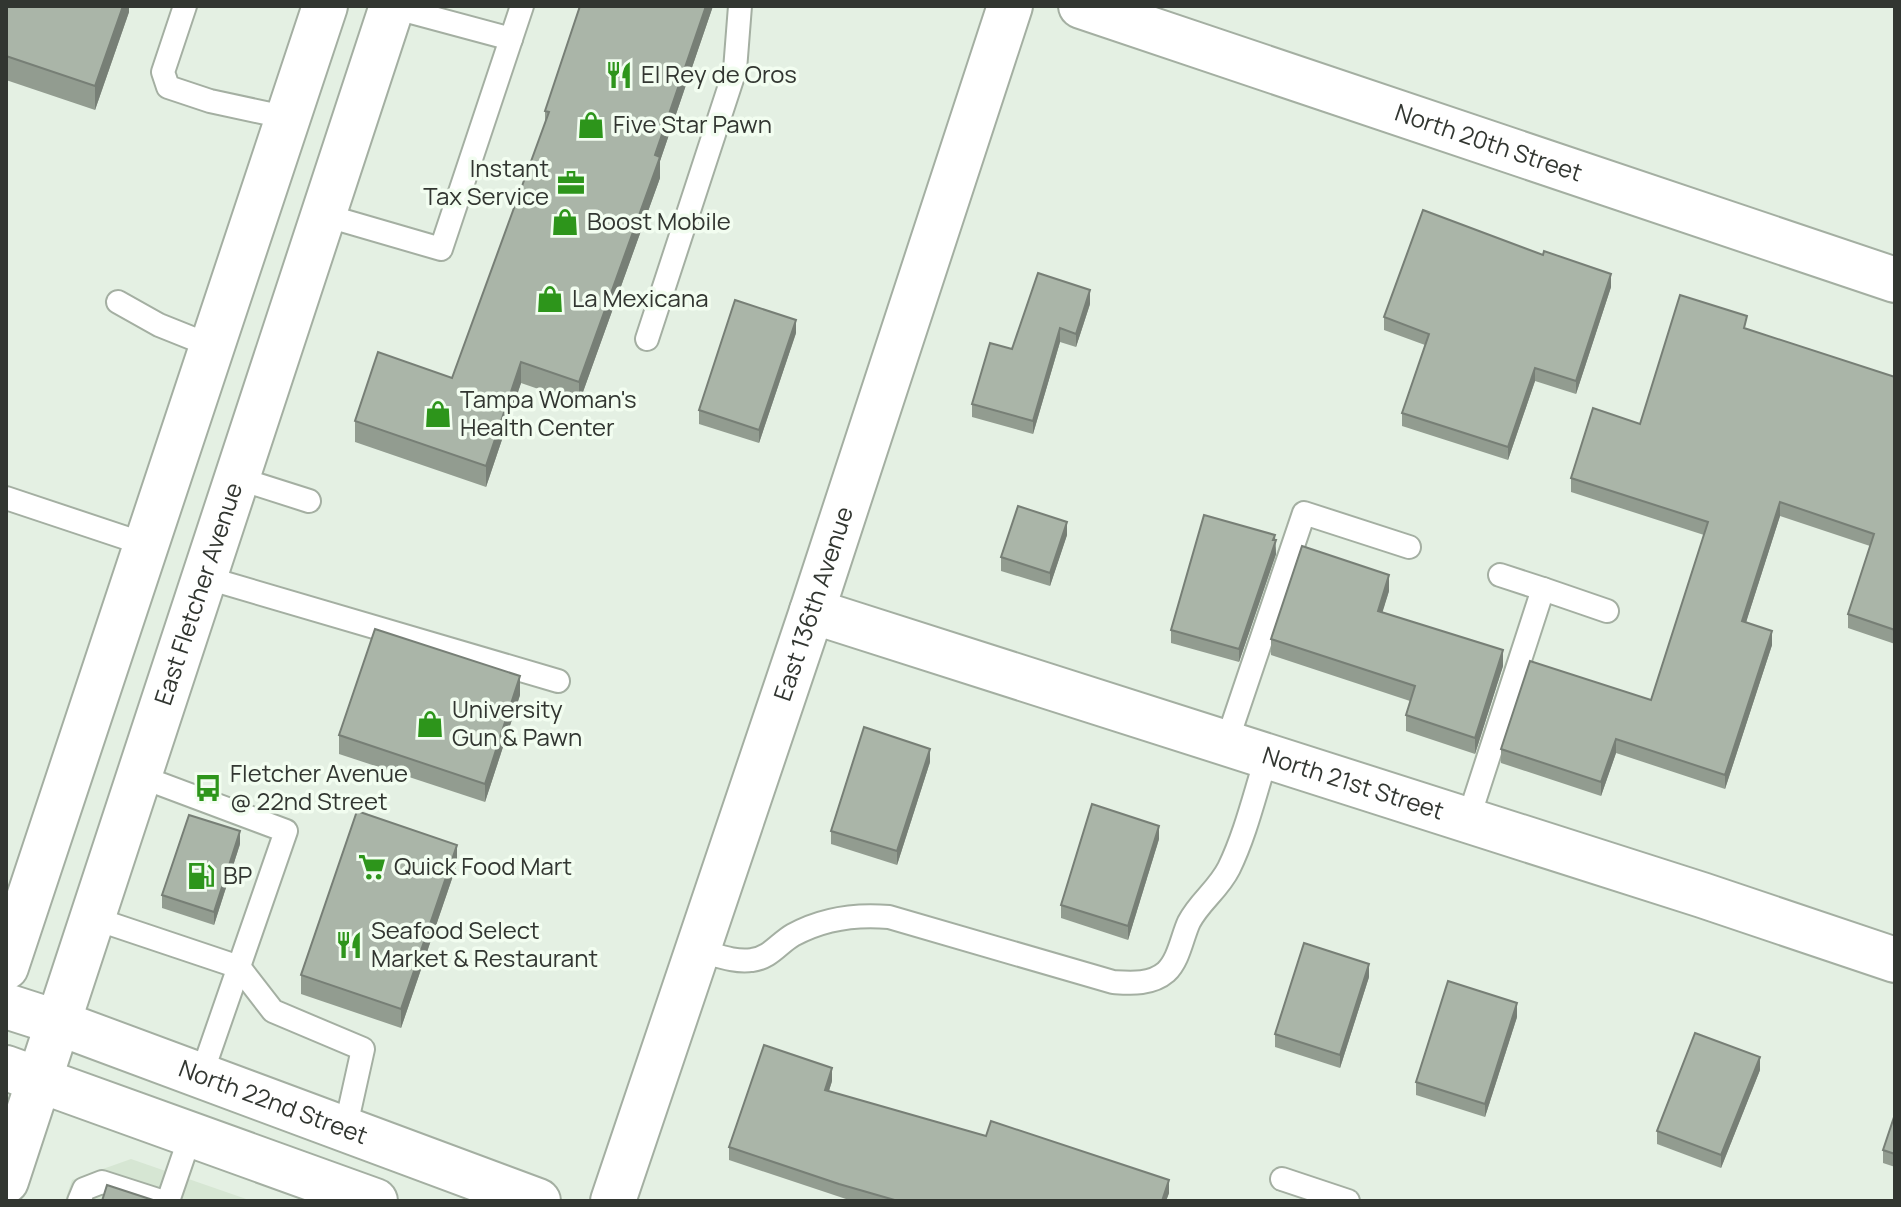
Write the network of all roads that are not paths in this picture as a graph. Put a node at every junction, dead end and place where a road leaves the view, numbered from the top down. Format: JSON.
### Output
{"nodes":[{"id":1,"x":185,"y":6,"type":"edge"},
{"id":2,"x":325,"y":6,"type":"edge"},
{"id":3,"x":392,"y":6,"type":"edge"},
{"id":4,"x":522,"y":6,"type":"edge"},
{"id":5,"x":740,"y":6,"type":"edge"},
{"id":6,"x":1010,"y":6,"type":"edge"},
{"id":7,"x":1081,"y":6,"type":"edge"},
{"id":8,"x":511,"y":39,"type":"junction"},
{"id":9,"x":289,"y":118,"type":"junction"},
{"id":10,"x":324,"y":215,"type":"junction"},
{"id":11,"x":1895,"y":280,"type":"edge"},
{"id":12,"x":118,"y":302,"type":"dead end"},
{"id":13,"x":647,"y":339,"type":"dead end"},
{"id":14,"x":214,"y":347,"type":"junction"},
{"id":15,"x":237,"y":478,"type":"junction"},
{"id":16,"x":6,"y":498,"type":"edge"},
{"id":17,"x":309,"y":501,"type":"dead end"},
{"id":18,"x":147,"y":545,"type":"junction"},
{"id":19,"x":1409,"y":547,"type":"dead end"},
{"id":20,"x":1500,"y":575,"type":"dead end"},
{"id":21,"x":204,"y":577,"type":"junction"},
{"id":22,"x":1543,"y":589,"type":"junction"},
{"id":23,"x":812,"y":611,"type":"junction"},
{"id":24,"x":1607,"y":611,"type":"dead end"},
{"id":25,"x":558,"y":681,"type":"dead end"},
{"id":26,"x":1246,"y":750,"type":"junction"},
{"id":27,"x":139,"y":776,"type":"junction"},
{"id":28,"x":1468,"y":820,"type":"junction"},
{"id":29,"x":93,"y":918,"type":"junction"},
{"id":30,"x":697,"y":950,"type":"junction"},
{"id":31,"x":1895,"y":960,"type":"edge"},
{"id":32,"x":6,"y":967,"type":"edge"},
{"id":33,"x":239,"y":967,"type":"junction"},
{"id":34,"x":6,"y":1006,"type":"edge"},
{"id":35,"x":59,"y":1023,"type":"junction"},
{"id":36,"x":24,"y":1073,"type":"edge"},
{"id":37,"x":201,"y":1076,"type":"junction"},
{"id":38,"x":345,"y":1130,"type":"junction"},
{"id":39,"x":191,"y":1134,"type":"junction"},
{"id":40,"x":1282,"y":1179,"type":"dead end"},
{"id":41,"x":6,"y":1181,"type":"edge"},
{"id":42,"x":301,"y":1188,"type":"edge"},
{"id":43,"x":79,"y":1201,"type":"edge"},
{"id":44,"x":161,"y":1201,"type":"edge"},
{"id":45,"x":168,"y":1201,"type":"edge"},
{"id":46,"x":375,"y":1201,"type":"edge"},
{"id":47,"x":538,"y":1201,"type":"edge"},
{"id":48,"x":613,"y":1201,"type":"edge"},
{"id":49,"x":1348,"y":1201,"type":"edge"}],
"edges":[{"from":1,"to":9,"type":"lane"},
{"from":2,"to":9,"type":"street"},
{"from":3,"to":8,"type":"lane"},
{"from":3,"to":10,"type":"street","name":"East Fletcher Avenue"},
{"from":4,"to":8,"type":"lane"},
{"from":5,"to":13,"type":"lane"},
{"from":6,"to":23,"type":"street","name":"East 136th Avenue"},
{"from":7,"to":11,"type":"street","name":"North 20th Street"},
{"from":8,"to":10,"type":"lane"},
{"from":9,"to":14,"type":"street"},
{"from":10,"to":15,"type":"street","name":"East Fletcher Avenue"},
{"from":12,"to":14,"type":"lane"},
{"from":14,"to":18,"type":"street"},
{"from":15,"to":17,"type":"lane"},
{"from":15,"to":21,"type":"street","name":"East Fletcher Avenue"},
{"from":16,"to":18,"type":"lane"},
{"from":18,"to":32,"type":"street"},
{"from":19,"to":26,"type":"lane"},
{"from":20,"to":22,"type":"lane"},
{"from":21,"to":25,"type":"lane"},
{"from":21,"to":27,"type":"street","name":"East Fletcher Avenue"},
{"from":22,"to":24,"type":"lane"},
{"from":22,"to":28,"type":"lane"},
{"from":23,"to":26,"type":"street","name":"North 21st Street"},
{"from":23,"to":30,"type":"street","name":"East 136th Avenue"},
{"from":26,"to":28,"type":"street","name":"North 21st Street"},
{"from":26,"to":30,"type":"lane"},
{"from":27,"to":29,"type":"street","name":"East Fletcher Avenue"},
{"from":27,"to":33,"type":"lane"},
{"from":28,"to":31,"type":"street","name":"North 21st Street"},
{"from":29,"to":33,"type":"lane"},
{"from":29,"to":35,"type":"street","name":"East Fletcher Avenue"},
{"from":30,"to":48,"type":"street","name":"East 136th Avenue"},
{"from":33,"to":37,"type":"lane"},
{"from":33,"to":38,"type":"lane"},
{"from":34,"to":35,"type":"street","name":"North 22nd Street"},
{"from":35,"to":36,"type":"street","name":"East Fletcher Avenue"},
{"from":35,"to":37,"type":"street","name":"North 22nd Street"},
{"from":36,"to":39,"type":"street"},
{"from":36,"to":41,"type":"street","name":"East Fletcher Avenue"},
{"from":37,"to":38,"type":"street","name":"North 22nd Street"},
{"from":38,"to":47,"type":"street","name":"North 22nd Street"},
{"from":39,"to":42,"type":"street"},
{"from":39,"to":45,"type":"lane"},
{"from":40,"to":49,"type":"lane"},
{"from":42,"to":46,"type":"street"},
{"from":43,"to":44,"type":"lane"}]}
